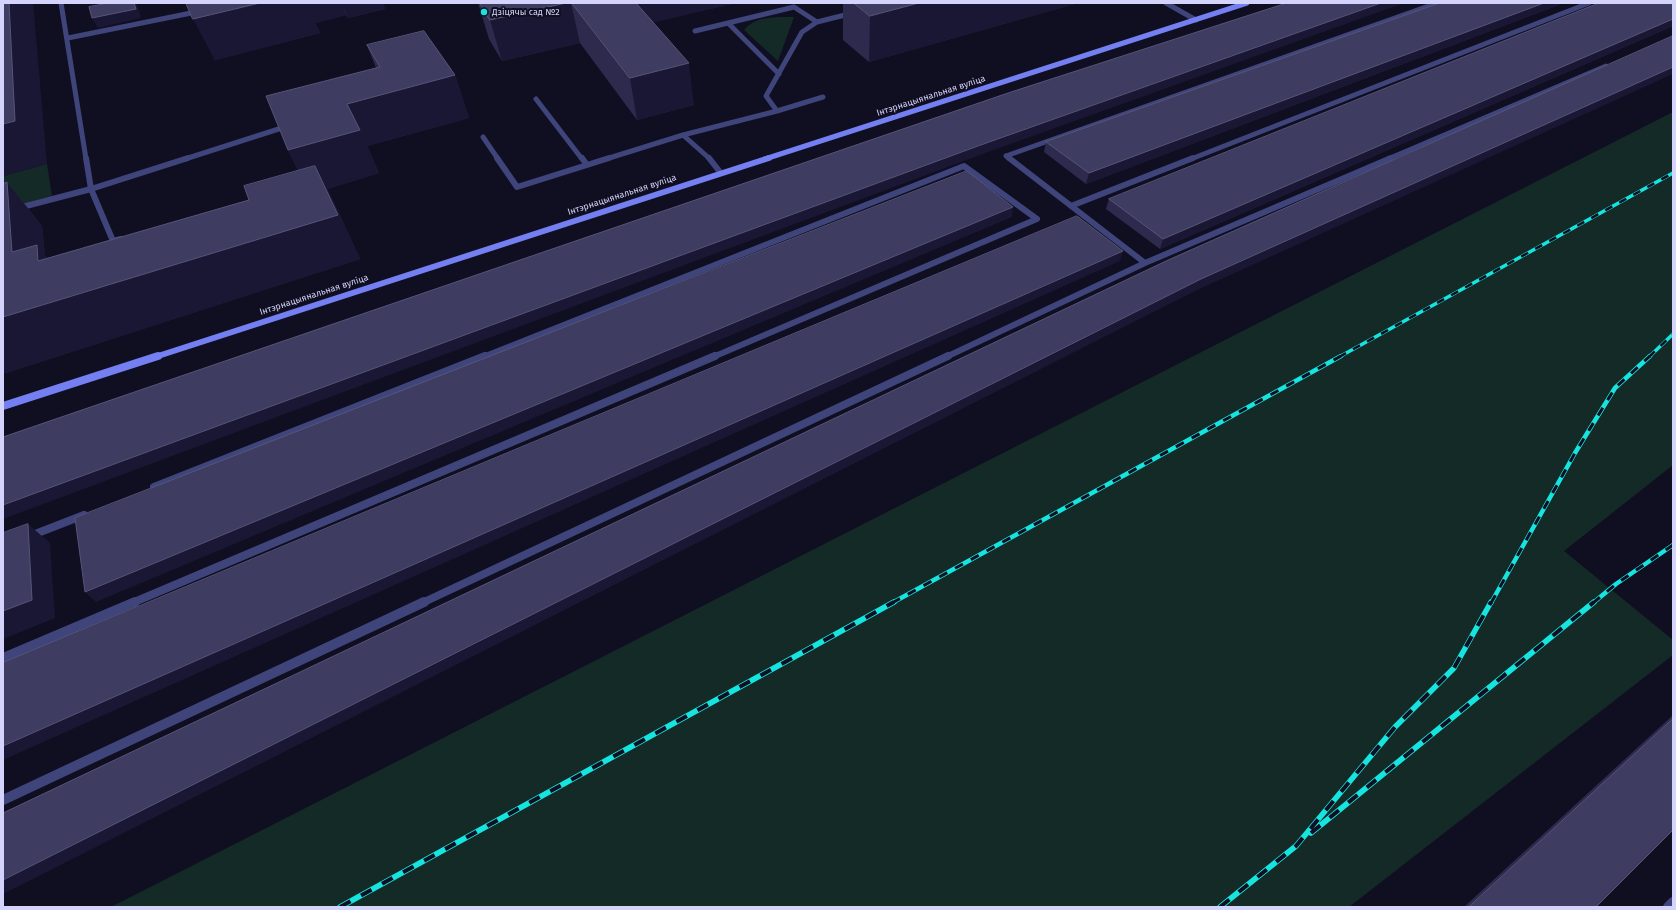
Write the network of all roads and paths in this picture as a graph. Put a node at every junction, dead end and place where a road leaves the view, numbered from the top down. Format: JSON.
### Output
{"nodes":[{"id":1,"x":61,"y":3,"type":"edge"},
{"id":2,"x":1166,"y":3,"type":"edge"},
{"id":3,"x":1247,"y":3,"type":"edge"},
{"id":4,"x":1437,"y":3,"type":"edge"},
{"id":5,"x":1589,"y":3,"type":"edge"},
{"id":6,"x":207,"y":10,"type":"edge"},
{"id":7,"x":860,"y":12,"type":"dead end"},
{"id":8,"x":1196,"y":20,"type":"junction"},
{"id":9,"x":817,"y":22,"type":"junction"},
{"id":10,"x":729,"y":24,"type":"junction"},
{"id":11,"x":694,"y":31,"type":"dead end"},
{"id":12,"x":68,"y":38,"type":"junction"},
{"id":13,"x":1614,"y":62,"type":"edge"},
{"id":14,"x":779,"y":74,"type":"junction"},
{"id":15,"x":823,"y":97,"type":"dead end"},
{"id":16,"x":536,"y":99,"type":"dead end"},
{"id":17,"x":777,"y":111,"type":"junction"},
{"id":18,"x":294,"y":123,"type":"edge"},
{"id":19,"x":484,"y":136,"type":"dead end"},
{"id":20,"x":683,"y":136,"type":"junction"},
{"id":21,"x":587,"y":165,"type":"junction"},
{"id":22,"x":720,"y":172,"type":"junction"},
{"id":23,"x":91,"y":189,"type":"junction"},
{"id":24,"x":1071,"y":206,"type":"junction"},
{"id":25,"x":3,"y":212,"type":"edge"},
{"id":26,"x":128,"y":237,"type":"edge"},
{"id":27,"x":1145,"y":263,"type":"junction"},
{"id":28,"x":3,"y":406,"type":"edge"},
{"id":29,"x":144,"y":491,"type":"edge"},
{"id":30,"x":92,"y":512,"type":"edge"},
{"id":31,"x":25,"y":538,"type":"edge"},
{"id":32,"x":3,"y":658,"type":"edge"},
{"id":33,"x":3,"y":800,"type":"edge"},
{"id":34,"x":1673,"y":902,"type":"edge"},
{"id":35,"x":1668,"y":907,"type":"edge"}],
"edges":[{"from":1,"to":12,"type":"lane"},
{"from":2,"to":8,"type":"lane"},
{"from":3,"to":8,"type":"street","name":"Інтэрнацыянальная вуліца"},
{"from":4,"to":24,"type":"lane"},
{"from":5,"to":24,"type":"lane"},
{"from":6,"to":12,"type":"lane"},
{"from":7,"to":9,"type":"lane"},
{"from":8,"to":22,"type":"street","name":"Інтэрнацыянальная вуліца"},
{"from":9,"to":10,"type":"lane"},
{"from":9,"to":14,"type":"lane"},
{"from":10,"to":11,"type":"lane"},
{"from":10,"to":14,"type":"lane"},
{"from":12,"to":23,"type":"lane"},
{"from":13,"to":27,"type":"lane"},
{"from":14,"to":17,"type":"lane"},
{"from":15,"to":17,"type":"lane"},
{"from":16,"to":21,"type":"lane"},
{"from":17,"to":20,"type":"lane"},
{"from":18,"to":23,"type":"lane"},
{"from":19,"to":21,"type":"lane"},
{"from":20,"to":21,"type":"lane"},
{"from":20,"to":22,"type":"lane"},
{"from":22,"to":28,"type":"street","name":"Інтэрнацыянальная вуліца"},
{"from":23,"to":25,"type":"lane"},
{"from":23,"to":26,"type":"lane"},
{"from":24,"to":27,"type":"lane"},
{"from":27,"to":33,"type":"lane"},
{"from":29,"to":32,"type":"lane"},
{"from":30,"to":31,"type":"lane"},
{"from":34,"to":35,"type":"lane"}]}
